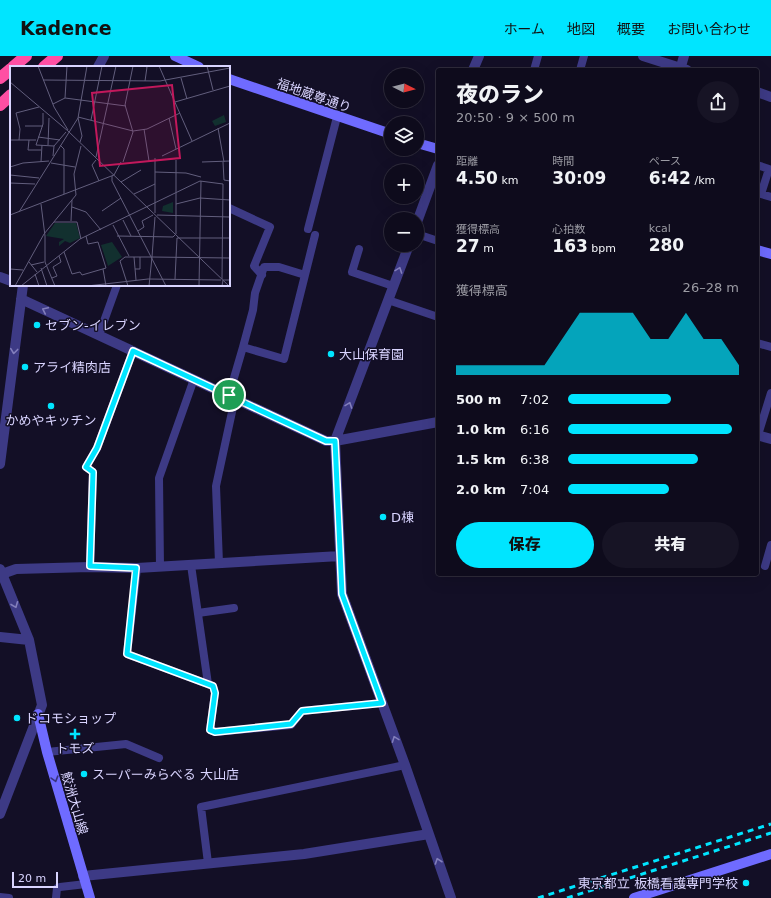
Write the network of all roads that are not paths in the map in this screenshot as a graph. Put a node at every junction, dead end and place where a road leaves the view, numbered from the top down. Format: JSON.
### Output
{"nodes":[{"id":1,"x":26,"y":56,"type":"edge"},
{"id":2,"x":57,"y":56,"type":"edge"},
{"id":3,"x":104,"y":56,"type":"edge"},
{"id":4,"x":175,"y":56,"type":"edge"},
{"id":5,"x":479,"y":56,"type":"edge"},
{"id":6,"x":538,"y":56,"type":"edge"},
{"id":7,"x":584,"y":56,"type":"edge"},
{"id":8,"x":643,"y":56,"type":"edge"},
{"id":9,"x":684,"y":56,"type":"edge"},
{"id":10,"x":14,"y":66,"type":"edge"},
{"id":11,"x":45,"y":66,"type":"edge"},
{"id":12,"x":99,"y":66,"type":"edge"},
{"id":13,"x":197,"y":66,"type":"edge"},
{"id":14,"x":474,"y":68,"type":"edge"},
{"id":15,"x":535,"y":68,"type":"edge"},
{"id":16,"x":581,"y":68,"type":"edge"},
{"id":17,"x":680,"y":68,"type":"edge"},
{"id":18,"x":683,"y":68,"type":"edge"},
{"id":19,"x":10,"y":70,"type":"edge"},
{"id":20,"x":0,"y":78,"type":"edge"},
{"id":21,"x":230,"y":79,"type":"edge"},
{"id":22,"x":759,"y":92,"type":"edge"},
{"id":23,"x":770,"y":95,"type":"edge"},
{"id":24,"x":10,"y":96,"type":"edge"},
{"id":25,"x":0,"y":105,"type":"edge"},
{"id":26,"x":337,"y":117,"type":"junction"},
{"id":27,"x":384,"y":132,"type":"edge"},
{"id":28,"x":424,"y":144,"type":"edge"},
{"id":29,"x":436,"y":148,"type":"edge"},
{"id":30,"x":759,"y":166,"type":"edge"},
{"id":31,"x":436,"y":170,"type":"edge"},
{"id":32,"x":771,"y":197,"type":"edge"},
{"id":33,"x":230,"y":208,"type":"edge"},
{"id":34,"x":421,"y":212,"type":"edge"},
{"id":35,"x":308,"y":229,"type":"dead end"},
{"id":36,"x":315,"y":235,"type":"dead end"},
{"id":37,"x":424,"y":236,"type":"edge"},
{"id":38,"x":436,"y":240,"type":"edge"},
{"id":39,"x":359,"y":249,"type":"dead end"},
{"id":40,"x":759,"y":251,"type":"edge"},
{"id":41,"x":405,"y":252,"type":"edge"},
{"id":42,"x":771,"y":254,"type":"edge"},
{"id":43,"x":262,"y":275,"type":"junction"},
{"id":44,"x":305,"y":275,"type":"junction"},
{"id":45,"x":0,"y":277,"type":"edge"},
{"id":46,"x":10,"y":281,"type":"edge"},
{"id":47,"x":22,"y":286,"type":"edge"},
{"id":48,"x":117,"y":286,"type":"edge"},
{"id":49,"x":393,"y":286,"type":"junction"},
{"id":50,"x":21,"y":299,"type":"junction"},
{"id":51,"x":388,"y":300,"type":"junction"},
{"id":52,"x":436,"y":317,"type":"edge"},
{"id":53,"x":99,"y":335,"type":"junction"},
{"id":54,"x":759,"y":344,"type":"edge"},
{"id":55,"x":243,"y":347,"type":"junction"},
{"id":56,"x":771,"y":347,"type":"edge"},
{"id":57,"x":133,"y":351,"type":"junction"},
{"id":58,"x":194,"y":379,"type":"junction"},
{"id":59,"x":771,"y":393,"type":"edge"},
{"id":60,"x":232,"y":396,"type":"junction"},
{"id":61,"x":436,"y":422,"type":"edge"},
{"id":62,"x":759,"y":429,"type":"edge"},
{"id":63,"x":759,"y":436,"type":"edge"},
{"id":64,"x":771,"y":439,"type":"edge"},
{"id":65,"x":335,"y":441,"type":"junction"},
{"id":66,"x":0,"y":464,"type":"edge"},
{"id":67,"x":771,"y":545,"type":"edge"},
{"id":68,"x":340,"y":556,"type":"junction"},
{"id":69,"x":219,"y":563,"type":"junction"},
{"id":70,"x":190,"y":565,"type":"junction"},
{"id":71,"x":90,"y":566,"type":"junction"},
{"id":72,"x":765,"y":566,"type":"dead end"},
{"id":73,"x":160,"y":567,"type":"junction"},
{"id":74,"x":136,"y":568,"type":"junction"},
{"id":75,"x":1,"y":571,"type":"edge"},
{"id":76,"x":234,"y":608,"type":"dead end"},
{"id":77,"x":198,"y":613,"type":"junction"},
{"id":78,"x":0,"y":637,"type":"edge"},
{"id":79,"x":29,"y":640,"type":"junction"},
{"id":80,"x":208,"y":684,"type":"junction"},
{"id":81,"x":382,"y":703,"type":"junction"},
{"id":82,"x":38,"y":714,"type":"junction"},
{"id":83,"x":47,"y":752,"type":"junction"},
{"id":84,"x":159,"y":758,"type":"dead end"},
{"id":85,"x":405,"y":765,"type":"junction"},
{"id":86,"x":0,"y":814,"type":"edge"},
{"id":87,"x":429,"y":834,"type":"junction"},
{"id":88,"x":771,"y":854,"type":"edge"},
{"id":89,"x":208,"y":864,"type":"junction"},
{"id":90,"x":84,"y":880,"type":"junction"},
{"id":91,"x":0,"y":897,"type":"edge"},
{"id":92,"x":9,"y":898,"type":"edge"},
{"id":93,"x":56,"y":898,"type":"edge"},
{"id":94,"x":90,"y":898,"type":"edge"},
{"id":95,"x":448,"y":898,"type":"edge"},
{"id":96,"x":634,"y":898,"type":"edge"}],
"edges":[{"from":1,"to":10,"type":"highway"},
{"from":2,"to":11,"type":"highway"},
{"from":3,"to":12,"type":"street"},
{"from":4,"to":13,"type":"street"},
{"from":5,"to":14,"type":"street"},
{"from":6,"to":15,"type":"lane"},
{"from":7,"to":16,"type":"lane"},
{"from":8,"to":17,"type":"street"},
{"from":9,"to":18,"type":"street"},
{"from":19,"to":20,"type":"highway"},
{"from":21,"to":26,"type":"street","name":"福地蔵尊通り"},
{"from":22,"to":23,"type":"street"},
{"from":24,"to":25,"type":"highway"},
{"from":26,"to":27,"type":"street","name":"福地蔵尊通り"},
{"from":26,"to":35,"type":"lane"},
{"from":28,"to":29,"type":"street"},
{"from":30,"to":32,"type":"lane"},
{"from":31,"to":34,"type":"street"},
{"from":33,"to":43,"type":"lane"},
{"from":36,"to":44,"type":"lane"},
{"from":37,"to":38,"type":"lane"},
{"from":39,"to":49,"type":"lane"},
{"from":40,"to":42,"type":"street"},
{"from":49,"to":41,"type":"street","one_way":true},
{"from":43,"to":44,"type":"lane"},
{"from":43,"to":55,"type":"lane"},
{"from":44,"to":55,"type":"lane"},
{"from":45,"to":46,"type":"street"},
{"from":47,"to":50,"type":"street"},
{"from":48,"to":53,"type":"lane"},
{"from":49,"to":51,"type":"street"},
{"from":53,"to":50,"type":"street","one_way":true},
{"from":50,"to":66,"type":"street","one_way":true},
{"from":51,"to":52,"type":"lane"},
{"from":65,"to":51,"type":"street","one_way":true},
{"from":53,"to":57,"type":"street"},
{"from":54,"to":56,"type":"lane"},
{"from":55,"to":60,"type":"lane"},
{"from":57,"to":58,"type":"street"},
{"from":57,"to":71,"type":"lane"},
{"from":58,"to":60,"type":"street"},
{"from":58,"to":73,"type":"lane"},
{"from":59,"to":62,"type":"lane"},
{"from":60,"to":65,"type":"street"},
{"from":60,"to":69,"type":"lane"},
{"from":61,"to":65,"type":"street"},
{"from":63,"to":64,"type":"street"},
{"from":65,"to":68,"type":"street"},
{"from":67,"to":72,"type":"lane"},
{"from":68,"to":69,"type":"street"},
{"from":68,"to":81,"type":"street"},
{"from":69,"to":70,"type":"street"},
{"from":70,"to":73,"type":"street"},
{"from":70,"to":77,"type":"lane"},
{"from":71,"to":74,"type":"street"},
{"from":71,"to":75,"type":"street"},
{"from":73,"to":74,"type":"street"},
{"from":74,"to":80,"type":"lane"},
{"from":75,"to":79,"type":"street","one_way":true},
{"from":76,"to":77,"type":"lane"},
{"from":77,"to":80,"type":"lane"},
{"from":78,"to":79,"type":"street"},
{"from":79,"to":82,"type":"street"},
{"from":80,"to":81,"type":"lane"},
{"from":85,"to":81,"type":"street","one_way":true},
{"from":82,"to":83,"type":"street","name":"鮫洲大山線"},
{"from":82,"to":86,"type":"street"},
{"from":83,"to":84,"type":"lane"},
{"from":83,"to":90,"type":"street","name":"鮫洲大山線","one_way":true},
{"from":85,"to":87,"type":"street"},
{"from":85,"to":89,"type":"lane"},
{"from":87,"to":89,"type":"street"},
{"from":95,"to":87,"type":"street","one_way":true},
{"from":88,"to":96,"type":"street"},
{"from":89,"to":90,"type":"street"},
{"from":90,"to":93,"type":"lane"},
{"from":90,"to":94,"type":"street","name":"鮫洲大山線"},
{"from":91,"to":92,"type":"lane"}]}
